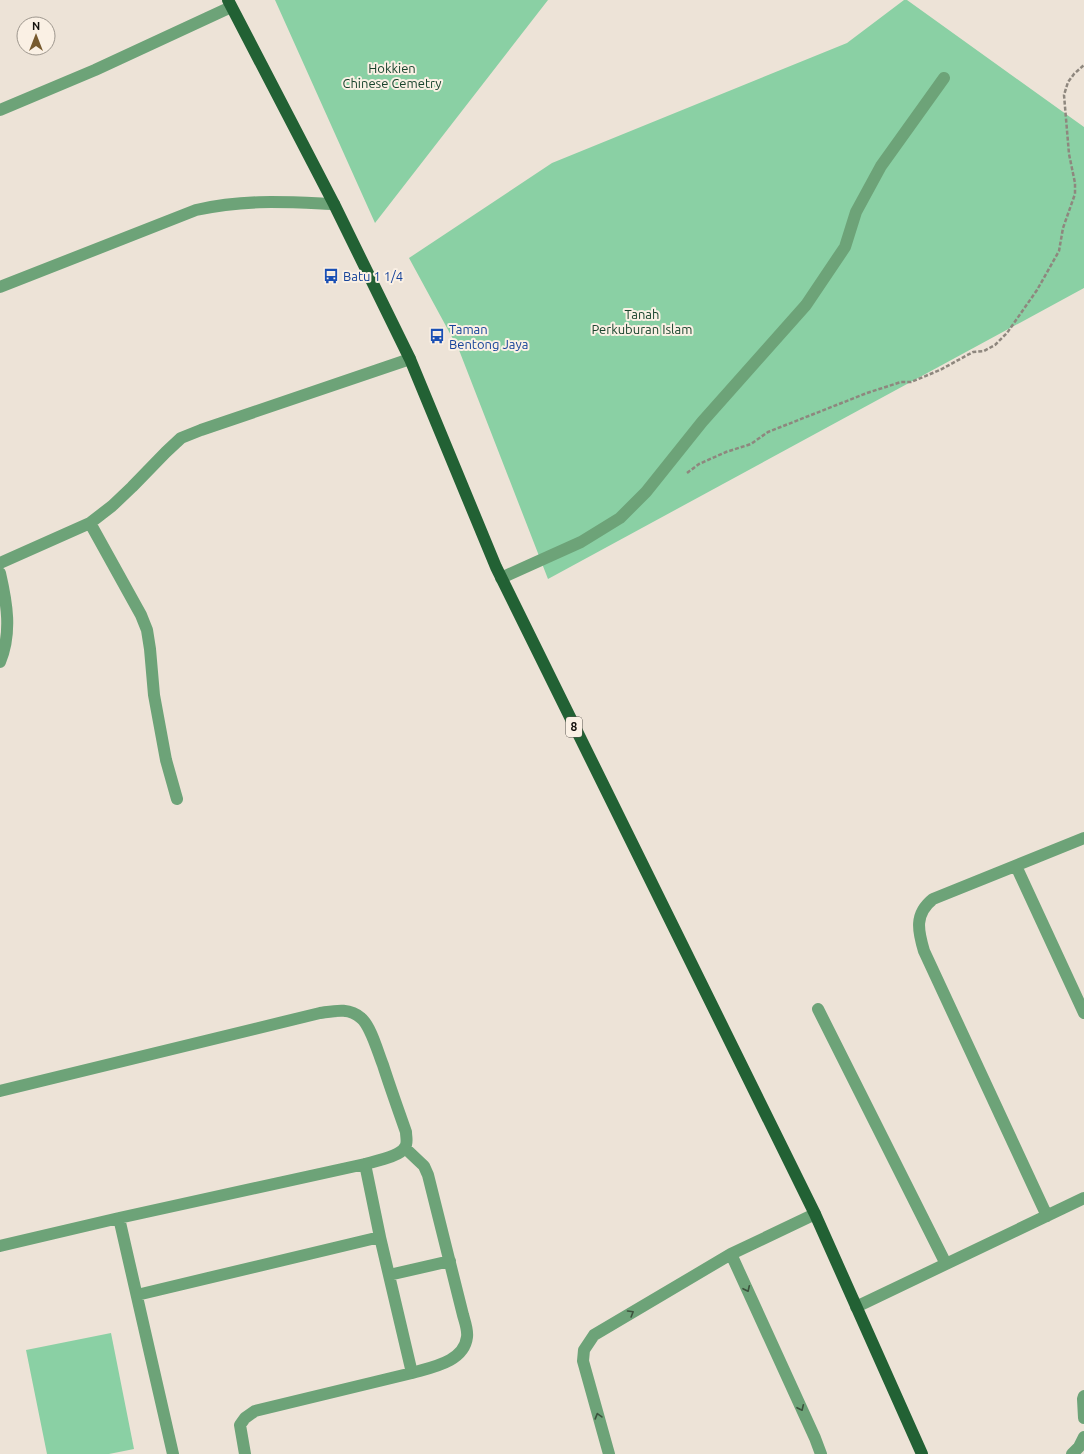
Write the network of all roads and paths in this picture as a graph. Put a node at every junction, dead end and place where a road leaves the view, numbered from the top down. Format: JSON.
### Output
{"nodes":[{"id":1,"x":229,"y":3,"type":"edge"},
{"id":2,"x":1084,"y":65,"type":"edge"},
{"id":3,"x":944,"y":78,"type":"dead end"},
{"id":4,"x":0,"y":110,"type":"edge"},
{"id":5,"x":334,"y":204,"type":"junction"},
{"id":6,"x":0,"y":286,"type":"edge"},
{"id":7,"x":410,"y":359,"type":"junction"},
{"id":8,"x":682,"y":477,"type":"dead end"},
{"id":9,"x":90,"y":523,"type":"junction"},
{"id":10,"x":0,"y":563,"type":"edge"},
{"id":11,"x":0,"y":573,"type":"edge"},
{"id":12,"x":501,"y":578,"type":"junction"},
{"id":13,"x":0,"y":662,"type":"edge"},
{"id":14,"x":177,"y":800,"type":"dead end"},
{"id":15,"x":1084,"y":838,"type":"edge"},
{"id":16,"x":1016,"y":866,"type":"junction"},
{"id":17,"x":818,"y":1009,"type":"dead end"},
{"id":18,"x":1084,"y":1013,"type":"edge"},
{"id":19,"x":0,"y":1091,"type":"edge"},
{"id":20,"x":405,"y":1148,"type":"junction"},
{"id":21,"x":365,"y":1164,"type":"junction"},
{"id":22,"x":1084,"y":1198,"type":"edge"},
{"id":23,"x":815,"y":1214,"type":"junction"},
{"id":24,"x":1047,"y":1216,"type":"junction"},
{"id":25,"x":119,"y":1218,"type":"junction"},
{"id":26,"x":380,"y":1237,"type":"junction"},
{"id":27,"x":0,"y":1246,"type":"edge"},
{"id":28,"x":731,"y":1254,"type":"junction"},
{"id":29,"x":450,"y":1261,"type":"junction"},
{"id":30,"x":946,"y":1264,"type":"junction"},
{"id":31,"x":390,"y":1275,"type":"junction"},
{"id":32,"x":137,"y":1294,"type":"junction"},
{"id":33,"x":856,"y":1307,"type":"junction"},
{"id":34,"x":412,"y":1373,"type":"junction"},
{"id":35,"x":1084,"y":1396,"type":"edge"},
{"id":36,"x":1084,"y":1418,"type":"edge"},
{"id":37,"x":1084,"y":1437,"type":"edge"},
{"id":38,"x":173,"y":1454,"type":"edge"},
{"id":39,"x":245,"y":1454,"type":"edge"},
{"id":40,"x":609,"y":1454,"type":"edge"},
{"id":41,"x":820,"y":1454,"type":"edge"},
{"id":42,"x":922,"y":1454,"type":"edge"},
{"id":43,"x":1072,"y":1454,"type":"edge"}],
"edges":[{"from":1,"to":4,"type":"street"},
{"from":1,"to":5,"type":"main road","number":"8"},
{"from":2,"to":8,"type":"path"},
{"from":3,"to":12,"type":"street"},
{"from":5,"to":6,"type":"street"},
{"from":5,"to":7,"type":"main road","number":"8"},
{"from":7,"to":9,"type":"street"},
{"from":7,"to":12,"type":"main road","number":"8"},
{"from":9,"to":10,"type":"street"},
{"from":9,"to":14,"type":"street"},
{"from":11,"to":13,"type":"street"},
{"from":12,"to":23,"type":"main road","number":"8"},
{"from":15,"to":16,"type":"street"},
{"from":16,"to":18,"type":"street"},
{"from":16,"to":24,"type":"street"},
{"from":17,"to":30,"type":"street"},
{"from":19,"to":20,"type":"street"},
{"from":20,"to":21,"type":"street"},
{"from":20,"to":29,"type":"street"},
{"from":21,"to":25,"type":"street"},
{"from":21,"to":26,"type":"street"},
{"from":22,"to":24,"type":"street"},
{"from":23,"to":28,"type":"street"},
{"from":23,"to":33,"type":"main road","number":"8"},
{"from":24,"to":30,"type":"street"},
{"from":25,"to":27,"type":"street"},
{"from":25,"to":32,"type":"street"},
{"from":26,"to":31,"type":"street"},
{"from":26,"to":32,"type":"street"},
{"from":40,"to":28,"type":"street","one_way":true},
{"from":28,"to":41,"type":"street","one_way":true},
{"from":29,"to":31,"type":"street"},
{"from":29,"to":34,"type":"street"},
{"from":30,"to":33,"type":"street"},
{"from":31,"to":34,"type":"street"},
{"from":32,"to":38,"type":"street"},
{"from":33,"to":42,"type":"main road","number":"8"},
{"from":34,"to":39,"type":"street"},
{"from":35,"to":36,"type":"street"},
{"from":37,"to":43,"type":"street"}]}
